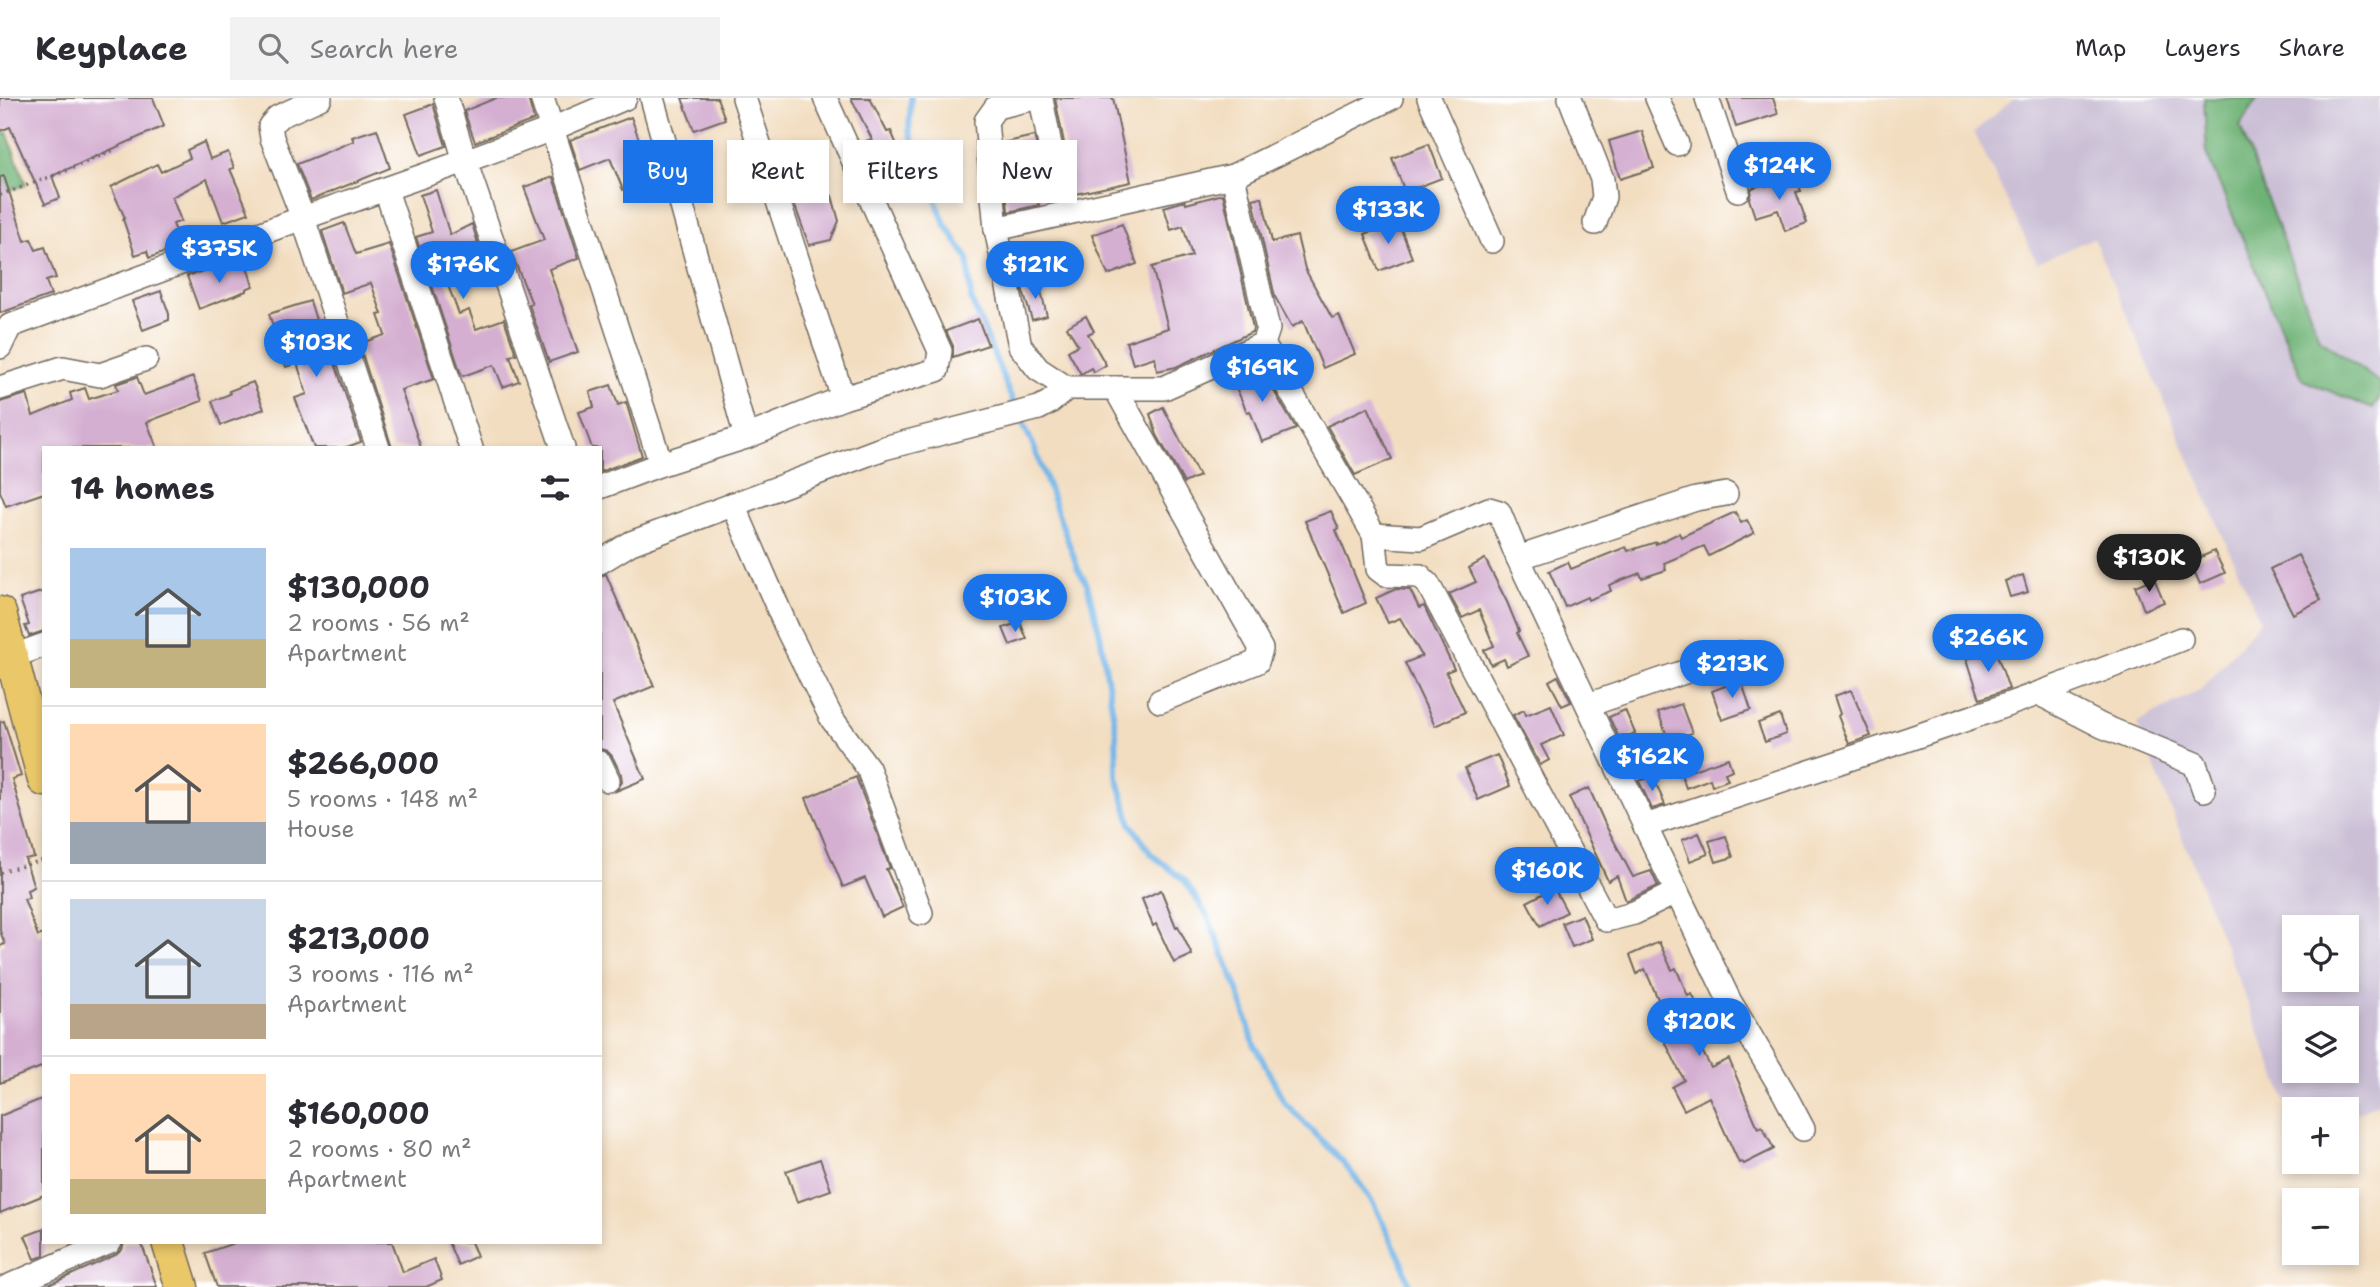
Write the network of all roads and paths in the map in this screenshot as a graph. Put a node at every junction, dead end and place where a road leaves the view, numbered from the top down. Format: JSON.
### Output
{"nodes":[{"id":1,"x":320,"y":98,"type":"edge"},
{"id":2,"x":446,"y":98,"type":"edge"},
{"id":3,"x":542,"y":98,"type":"edge"},
{"id":4,"x":625,"y":98,"type":"edge"},
{"id":5,"x":652,"y":98,"type":"edge"},
{"id":6,"x":744,"y":98,"type":"edge"},
{"id":7,"x":825,"y":98,"type":"edge"},
{"id":8,"x":1037,"y":98,"type":"edge"},
{"id":9,"x":1391,"y":98,"type":"edge"},
{"id":10,"x":1429,"y":98,"type":"edge"},
{"id":11,"x":1570,"y":98,"type":"edge"},
{"id":12,"x":1657,"y":98,"type":"edge"},
{"id":13,"x":1707,"y":98,"type":"edge"},
{"id":14,"x":274,"y":108,"type":"edge"},
{"id":15,"x":552,"y":129,"type":"junction"},
{"id":16,"x":1049,"y":140,"type":"edge"},
{"id":17,"x":1676,"y":144,"type":"dead end"},
{"id":18,"x":116,"y":149,"type":"dead end"},
{"id":19,"x":465,"y":161,"type":"junction"},
{"id":20,"x":1233,"y":176,"type":"junction"},
{"id":21,"x":386,"y":190,"type":"junction"},
{"id":22,"x":1738,"y":190,"type":"dead end"},
{"id":23,"x":0,"y":195,"type":"edge"},
{"id":24,"x":303,"y":218,"type":"junction"},
{"id":25,"x":1595,"y":223,"type":"dead end"},
{"id":26,"x":996,"y":229,"type":"junction"},
{"id":27,"x":1492,"y":241,"type":"dead end"},
{"id":28,"x":5,"y":323,"type":"edge"},
{"id":29,"x":1263,"y":344,"type":"junction"},
{"id":30,"x":0,"y":347,"type":"edge"},
{"id":31,"x":146,"y":359,"type":"dead end"},
{"id":32,"x":0,"y":388,"type":"edge"},
{"id":33,"x":1067,"y":388,"type":"junction"},
{"id":34,"x":1115,"y":388,"type":"junction"},
{"id":35,"x":843,"y":398,"type":"junction"},
{"id":36,"x":746,"y":437,"type":"junction"},
{"id":37,"x":377,"y":446,"type":"edge"},
{"id":38,"x":470,"y":446,"type":"edge"},
{"id":39,"x":562,"y":446,"type":"edge"},
{"id":40,"x":661,"y":464,"type":"junction"},
{"id":41,"x":602,"y":486,"type":"edge"},
{"id":42,"x":1726,"y":494,"type":"dead end"},
{"id":43,"x":733,"y":504,"type":"junction"},
{"id":44,"x":1374,"y":535,"type":"junction"},
{"id":45,"x":1518,"y":558,"type":"junction"},
{"id":46,"x":602,"y":561,"type":"edge"},
{"id":47,"x":0,"y":613,"type":"edge"},
{"id":48,"x":2181,"y":639,"type":"dead end"},
{"id":49,"x":42,"y":646,"type":"edge"},
{"id":50,"x":1740,"y":653,"type":"dead end"},
{"id":51,"x":8,"y":662,"type":"edge"},
{"id":52,"x":2039,"y":694,"type":"junction"},
{"id":53,"x":1160,"y":701,"type":"dead end"},
{"id":54,"x":1588,"y":705,"type":"junction"},
{"id":55,"x":42,"y":773,"type":"edge"},
{"id":56,"x":2204,"y":790,"type":"dead end"},
{"id":57,"x":1645,"y":826,"type":"junction"},
{"id":58,"x":42,"y":861,"type":"edge"},
{"id":59,"x":0,"y":872,"type":"edge"},
{"id":60,"x":1677,"y":892,"type":"junction"},
{"id":61,"x":921,"y":913,"type":"dead end"},
{"id":62,"x":1802,"y":1129,"type":"dead end"},
{"id":63,"x":105,"y":1244,"type":"edge"},
{"id":64,"x":169,"y":1244,"type":"edge"},
{"id":65,"x":7,"y":1287,"type":"edge"},
{"id":66,"x":182,"y":1287,"type":"edge"}],
"edges":[{"from":1,"to":14,"type":"street"},
{"from":2,"to":19,"type":"street"},
{"from":3,"to":15,"type":"street"},
{"from":4,"to":15,"type":"street"},
{"from":5,"to":36,"type":"street"},
{"from":6,"to":35,"type":"street"},
{"from":7,"to":35,"type":"street"},
{"from":8,"to":16,"type":"street"},
{"from":8,"to":26,"type":"street"},
{"from":9,"to":20,"type":"street"},
{"from":10,"to":27,"type":"street"},
{"from":11,"to":25,"type":"street"},
{"from":12,"to":17,"type":"street"},
{"from":13,"to":22,"type":"street"},
{"from":14,"to":24,"type":"street"},
{"from":15,"to":19,"type":"street"},
{"from":15,"to":40,"type":"street"},
{"from":18,"to":23,"type":"path"},
{"from":19,"to":21,"type":"street"},
{"from":19,"to":39,"type":"street"},
{"from":20,"to":26,"type":"street"},
{"from":20,"to":29,"type":"street"},
{"from":21,"to":24,"type":"street"},
{"from":21,"to":38,"type":"street"},
{"from":24,"to":28,"type":"street"},
{"from":24,"to":37,"type":"street"},
{"from":26,"to":33,"type":"street"},
{"from":28,"to":30,"type":"street"},
{"from":29,"to":34,"type":"street"},
{"from":29,"to":44,"type":"street"},
{"from":31,"to":32,"type":"street"},
{"from":33,"to":34,"type":"street"},
{"from":33,"to":43,"type":"street"},
{"from":34,"to":53,"type":"street"},
{"from":35,"to":36,"type":"street"},
{"from":36,"to":40,"type":"street"},
{"from":40,"to":41,"type":"street"},
{"from":42,"to":45,"type":"street"},
{"from":43,"to":46,"type":"street"},
{"from":43,"to":61,"type":"street"},
{"from":44,"to":45,"type":"street"},
{"from":44,"to":60,"type":"street"},
{"from":45,"to":54,"type":"street"},
{"from":47,"to":51,"type":"highway"},
{"from":48,"to":52,"type":"street"},
{"from":49,"to":51,"type":"street"},
{"from":50,"to":54,"type":"street"},
{"from":51,"to":55,"type":"highway"},
{"from":52,"to":56,"type":"street"},
{"from":52,"to":57,"type":"street"},
{"from":54,"to":57,"type":"street"},
{"from":57,"to":60,"type":"street"},
{"from":58,"to":59,"type":"path"},
{"from":60,"to":62,"type":"street"},
{"from":63,"to":65,"type":"street"},
{"from":64,"to":66,"type":"highway"}]}
